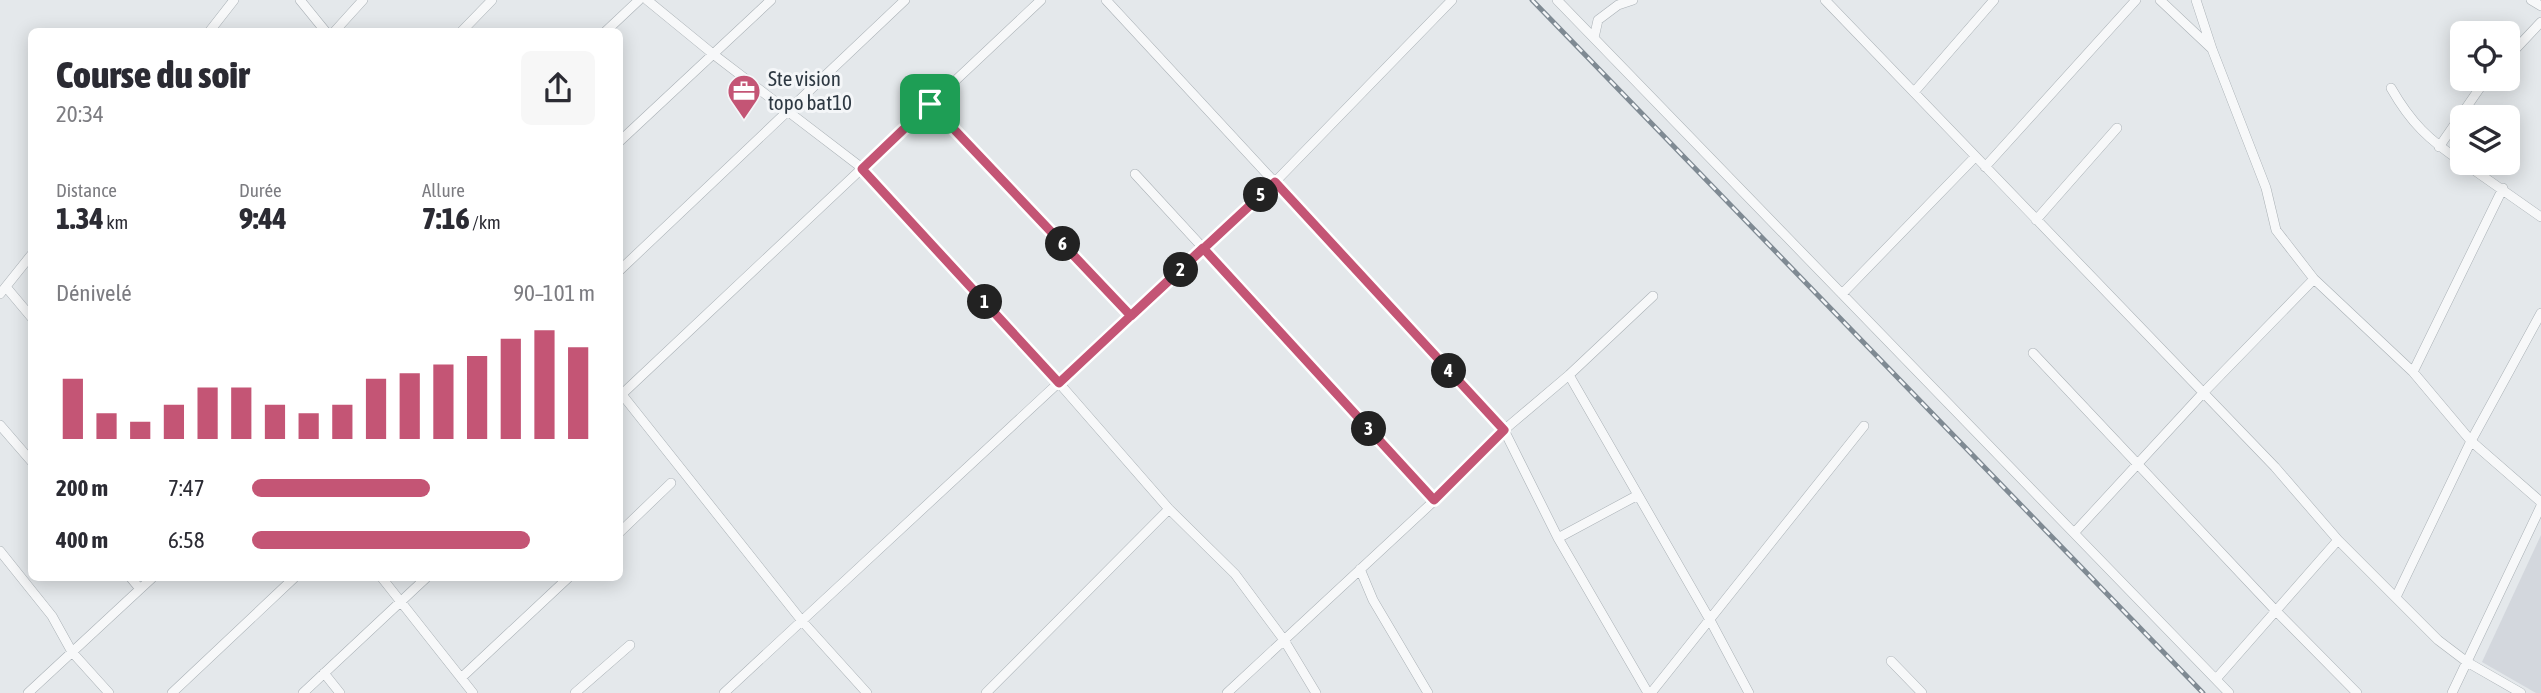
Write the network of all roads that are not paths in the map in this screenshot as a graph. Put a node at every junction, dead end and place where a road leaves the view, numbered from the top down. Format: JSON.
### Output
{"nodes":[{"id":1,"x":234,"y":0,"type":"edge"},
{"id":2,"x":300,"y":0,"type":"edge"},
{"id":3,"x":363,"y":0,"type":"edge"},
{"id":4,"x":492,"y":0,"type":"edge"},
{"id":5,"x":639,"y":0,"type":"edge"},
{"id":6,"x":647,"y":0,"type":"edge"},
{"id":7,"x":771,"y":0,"type":"edge"},
{"id":8,"x":905,"y":0,"type":"edge"},
{"id":9,"x":1041,"y":0,"type":"edge"},
{"id":10,"x":1106,"y":0,"type":"edge"},
{"id":11,"x":1452,"y":0,"type":"edge"},
{"id":12,"x":1557,"y":0,"type":"edge"},
{"id":13,"x":1633,"y":0,"type":"edge"},
{"id":14,"x":1825,"y":0,"type":"edge"},
{"id":15,"x":1994,"y":0,"type":"edge"},
{"id":16,"x":2136,"y":0,"type":"edge"},
{"id":17,"x":2160,"y":0,"type":"edge"},
{"id":18,"x":2196,"y":0,"type":"edge"},
{"id":19,"x":2531,"y":0,"type":"edge"},
{"id":20,"x":2541,"y":6,"type":"edge"},
{"id":21,"x":2541,"y":22,"type":"edge"},
{"id":22,"x":212,"y":28,"type":"edge"},
{"id":23,"x":323,"y":28,"type":"edge"},
{"id":24,"x":338,"y":28,"type":"edge"},
{"id":25,"x":465,"y":28,"type":"edge"},
{"id":26,"x":609,"y":28,"type":"edge"},
{"id":27,"x":1594,"y":38,"type":"junction"},
{"id":28,"x":2520,"y":44,"type":"edge"},
{"id":29,"x":2213,"y":49,"type":"junction"},
{"id":30,"x":713,"y":54,"type":"junction"},
{"id":31,"x":2391,"y":88,"type":"dead end"},
{"id":32,"x":1914,"y":91,"type":"junction"},
{"id":33,"x":2478,"y":91,"type":"edge"},
{"id":34,"x":930,"y":104,"type":"junction"},
{"id":35,"x":787,"y":112,"type":"junction"},
{"id":36,"x":2116,"y":128,"type":"dead end"},
{"id":37,"x":623,"y":138,"type":"edge"},
{"id":38,"x":2439,"y":147,"type":"junction"},
{"id":39,"x":2450,"y":154,"type":"edge"},
{"id":40,"x":1975,"y":157,"type":"junction"},
{"id":41,"x":1985,"y":167,"type":"junction"},
{"id":42,"x":862,"y":169,"type":"junction"},
{"id":43,"x":1135,"y":174,"type":"dead end"},
{"id":44,"x":2483,"y":175,"type":"edge"},
{"id":45,"x":1275,"y":182,"type":"junction"},
{"id":46,"x":2503,"y":188,"type":"junction"},
{"id":47,"x":2541,"y":217,"type":"edge"},
{"id":48,"x":2036,"y":220,"type":"junction"},
{"id":49,"x":1203,"y":248,"type":"junction"},
{"id":50,"x":28,"y":259,"type":"edge"},
{"id":51,"x":623,"y":267,"type":"edge"},
{"id":52,"x":2314,"y":279,"type":"junction"},
{"id":53,"x":3,"y":290,"type":"edge"},
{"id":54,"x":1842,"y":293,"type":"junction"},
{"id":55,"x":1653,"y":296,"type":"dead end"},
{"id":56,"x":2541,"y":313,"type":"edge"},
{"id":57,"x":28,"y":314,"type":"edge"},
{"id":58,"x":1131,"y":316,"type":"junction"},
{"id":59,"x":2034,"y":354,"type":"dead end"},
{"id":60,"x":2413,"y":372,"type":"junction"},
{"id":61,"x":1569,"y":375,"type":"junction"},
{"id":62,"x":1059,"y":383,"type":"junction"},
{"id":63,"x":623,"y":391,"type":"edge"},
{"id":64,"x":2203,"y":393,"type":"junction"},
{"id":65,"x":623,"y":398,"type":"edge"},
{"id":66,"x":0,"y":425,"type":"edge"},
{"id":67,"x":1864,"y":426,"type":"dead end"},
{"id":68,"x":1504,"y":430,"type":"junction"},
{"id":69,"x":2471,"y":441,"type":"junction"},
{"id":70,"x":28,"y":457,"type":"edge"},
{"id":71,"x":2138,"y":464,"type":"junction"},
{"id":72,"x":671,"y":482,"type":"dead end"},
{"id":73,"x":1638,"y":495,"type":"junction"},
{"id":74,"x":1434,"y":500,"type":"junction"},
{"id":75,"x":2541,"y":504,"type":"edge"},
{"id":76,"x":1169,"y":509,"type":"junction"},
{"id":77,"x":623,"y":530,"type":"edge"},
{"id":78,"x":2074,"y":533,"type":"junction"},
{"id":79,"x":1558,"y":538,"type":"junction"},
{"id":80,"x":2338,"y":540,"type":"junction"},
{"id":81,"x":0,"y":551,"type":"edge"},
{"id":82,"x":1360,"y":569,"type":"junction"},
{"id":83,"x":133,"y":581,"type":"edge"},
{"id":84,"x":149,"y":581,"type":"edge"},
{"id":85,"x":291,"y":581,"type":"edge"},
{"id":86,"x":384,"y":581,"type":"edge"},
{"id":87,"x":423,"y":581,"type":"edge"},
{"id":88,"x":565,"y":581,"type":"edge"},
{"id":89,"x":140,"y":589,"type":"junction"},
{"id":90,"x":2396,"y":597,"type":"junction"},
{"id":91,"x":401,"y":601,"type":"junction"},
{"id":92,"x":2276,"y":611,"type":"junction"},
{"id":93,"x":1710,"y":620,"type":"junction"},
{"id":94,"x":802,"y":621,"type":"junction"},
{"id":95,"x":1284,"y":640,"type":"junction"},
{"id":96,"x":630,"y":645,"type":"dead end"},
{"id":97,"x":72,"y":652,"type":"junction"},
{"id":98,"x":1891,"y":661,"type":"dead end"},
{"id":99,"x":2467,"y":662,"type":"junction"},
{"id":100,"x":324,"y":673,"type":"junction"},
{"id":101,"x":461,"y":678,"type":"junction"},
{"id":102,"x":2216,"y":679,"type":"junction"},
{"id":103,"x":860,"y":685,"type":"junction"},
{"id":104,"x":28,"y":693,"type":"edge"},
{"id":105,"x":109,"y":693,"type":"edge"},
{"id":106,"x":172,"y":693,"type":"edge"},
{"id":107,"x":303,"y":693,"type":"edge"},
{"id":108,"x":340,"y":693,"type":"edge"},
{"id":109,"x":473,"y":693,"type":"edge"},
{"id":110,"x":575,"y":693,"type":"edge"},
{"id":111,"x":724,"y":693,"type":"edge"},
{"id":112,"x":852,"y":693,"type":"edge"},
{"id":113,"x":867,"y":693,"type":"edge"},
{"id":114,"x":986,"y":693,"type":"edge"},
{"id":115,"x":1227,"y":693,"type":"edge"},
{"id":116,"x":1316,"y":693,"type":"edge"},
{"id":117,"x":1428,"y":693,"type":"edge"},
{"id":118,"x":1649,"y":693,"type":"edge"},
{"id":119,"x":1749,"y":693,"type":"edge"},
{"id":120,"x":1922,"y":693,"type":"edge"},
{"id":121,"x":2229,"y":693,"type":"edge"},
{"id":122,"x":2357,"y":693,"type":"edge"},
{"id":123,"x":2452,"y":693,"type":"edge"},
{"id":124,"x":2521,"y":693,"type":"edge"}],
"edges":[{"from":1,"to":22,"type":"street"},
{"from":2,"to":23,"type":"street"},
{"from":3,"to":24,"type":"street"},
{"from":4,"to":25,"type":"street"},
{"from":5,"to":26,"type":"street"},
{"from":6,"to":30,"type":"street"},
{"from":7,"to":30,"type":"street"},
{"from":8,"to":35,"type":"street"},
{"from":9,"to":34,"type":"street"},
{"from":10,"to":45,"type":"street"},
{"from":11,"to":45,"type":"street"},
{"from":12,"to":27,"type":"street"},
{"from":13,"to":27,"type":"street"},
{"from":14,"to":32,"type":"street"},
{"from":15,"to":32,"type":"street"},
{"from":16,"to":41,"type":"street"},
{"from":17,"to":29,"type":"street"},
{"from":18,"to":29,"type":"street"},
{"from":19,"to":20,"type":"street"},
{"from":21,"to":28,"type":"street"},
{"from":27,"to":54,"type":"street"},
{"from":29,"to":52,"type":"street"},
{"from":30,"to":35,"type":"street"},
{"from":30,"to":37,"type":"street"},
{"from":31,"to":38,"type":"street"},
{"from":32,"to":40,"type":"street"},
{"from":33,"to":38,"type":"street"},
{"from":34,"to":42,"type":"street"},
{"from":34,"to":58,"type":"street"},
{"from":35,"to":42,"type":"street"},
{"from":35,"to":51,"type":"street"},
{"from":36,"to":48,"type":"street"},
{"from":38,"to":39,"type":"street"},
{"from":40,"to":41,"type":"street"},
{"from":40,"to":54,"type":"street"},
{"from":41,"to":48,"type":"street"},
{"from":42,"to":62,"type":"street"},
{"from":42,"to":63,"type":"street"},
{"from":43,"to":49,"type":"street"},
{"from":44,"to":46,"type":"street"},
{"from":45,"to":49,"type":"street"},
{"from":45,"to":68,"type":"street"},
{"from":46,"to":47,"type":"street"},
{"from":46,"to":60,"type":"street"},
{"from":48,"to":64,"type":"street"},
{"from":49,"to":58,"type":"street"},
{"from":49,"to":74,"type":"street"},
{"from":50,"to":53,"type":"street"},
{"from":52,"to":60,"type":"street"},
{"from":52,"to":64,"type":"street"},
{"from":53,"to":57,"type":"street"},
{"from":54,"to":78,"type":"street"},
{"from":55,"to":61,"type":"street"},
{"from":56,"to":69,"type":"street"},
{"from":58,"to":62,"type":"street"},
{"from":59,"to":71,"type":"street"},
{"from":60,"to":69,"type":"street"},
{"from":61,"to":68,"type":"street"},
{"from":61,"to":73,"type":"street"},
{"from":62,"to":76,"type":"street"},
{"from":62,"to":94,"type":"street"},
{"from":64,"to":71,"type":"street"},
{"from":64,"to":80,"type":"street"},
{"from":65,"to":94,"type":"street"},
{"from":66,"to":70,"type":"street"},
{"from":67,"to":93,"type":"street"},
{"from":68,"to":74,"type":"street"},
{"from":68,"to":79,"type":"street"},
{"from":69,"to":75,"type":"street"},
{"from":69,"to":90,"type":"street"},
{"from":71,"to":78,"type":"street"},
{"from":71,"to":92,"type":"street"},
{"from":72,"to":77,"type":"street"},
{"from":73,"to":79,"type":"street"},
{"from":73,"to":93,"type":"street"},
{"from":74,"to":82,"type":"street"},
{"from":75,"to":99,"type":"street"},
{"from":76,"to":95,"type":"street"},
{"from":76,"to":114,"type":"street"},
{"from":78,"to":102,"type":"street"},
{"from":79,"to":118,"type":"street"},
{"from":80,"to":90,"type":"street"},
{"from":80,"to":92,"type":"street"},
{"from":81,"to":97,"type":"street"},
{"from":82,"to":95,"type":"street"},
{"from":82,"to":117,"type":"street"},
{"from":83,"to":89,"type":"street"},
{"from":84,"to":89,"type":"street"},
{"from":85,"to":106,"type":"street"},
{"from":86,"to":91,"type":"street"},
{"from":87,"to":91,"type":"street"},
{"from":88,"to":101,"type":"street"},
{"from":89,"to":97,"type":"street"},
{"from":90,"to":99,"type":"street"},
{"from":91,"to":100,"type":"street"},
{"from":91,"to":101,"type":"street"},
{"from":92,"to":102,"type":"street"},
{"from":92,"to":122,"type":"street"},
{"from":93,"to":118,"type":"street"},
{"from":93,"to":119,"type":"street"},
{"from":94,"to":103,"type":"street"},
{"from":94,"to":111,"type":"street"},
{"from":95,"to":115,"type":"street"},
{"from":95,"to":116,"type":"street"},
{"from":96,"to":110,"type":"street"},
{"from":97,"to":104,"type":"street"},
{"from":97,"to":105,"type":"street"},
{"from":98,"to":120,"type":"street"},
{"from":99,"to":123,"type":"street"},
{"from":99,"to":124,"type":"street"},
{"from":100,"to":107,"type":"street"},
{"from":100,"to":108,"type":"street"},
{"from":101,"to":109,"type":"street"},
{"from":102,"to":121,"type":"street"},
{"from":103,"to":112,"type":"street"},
{"from":103,"to":113,"type":"street"}]}
